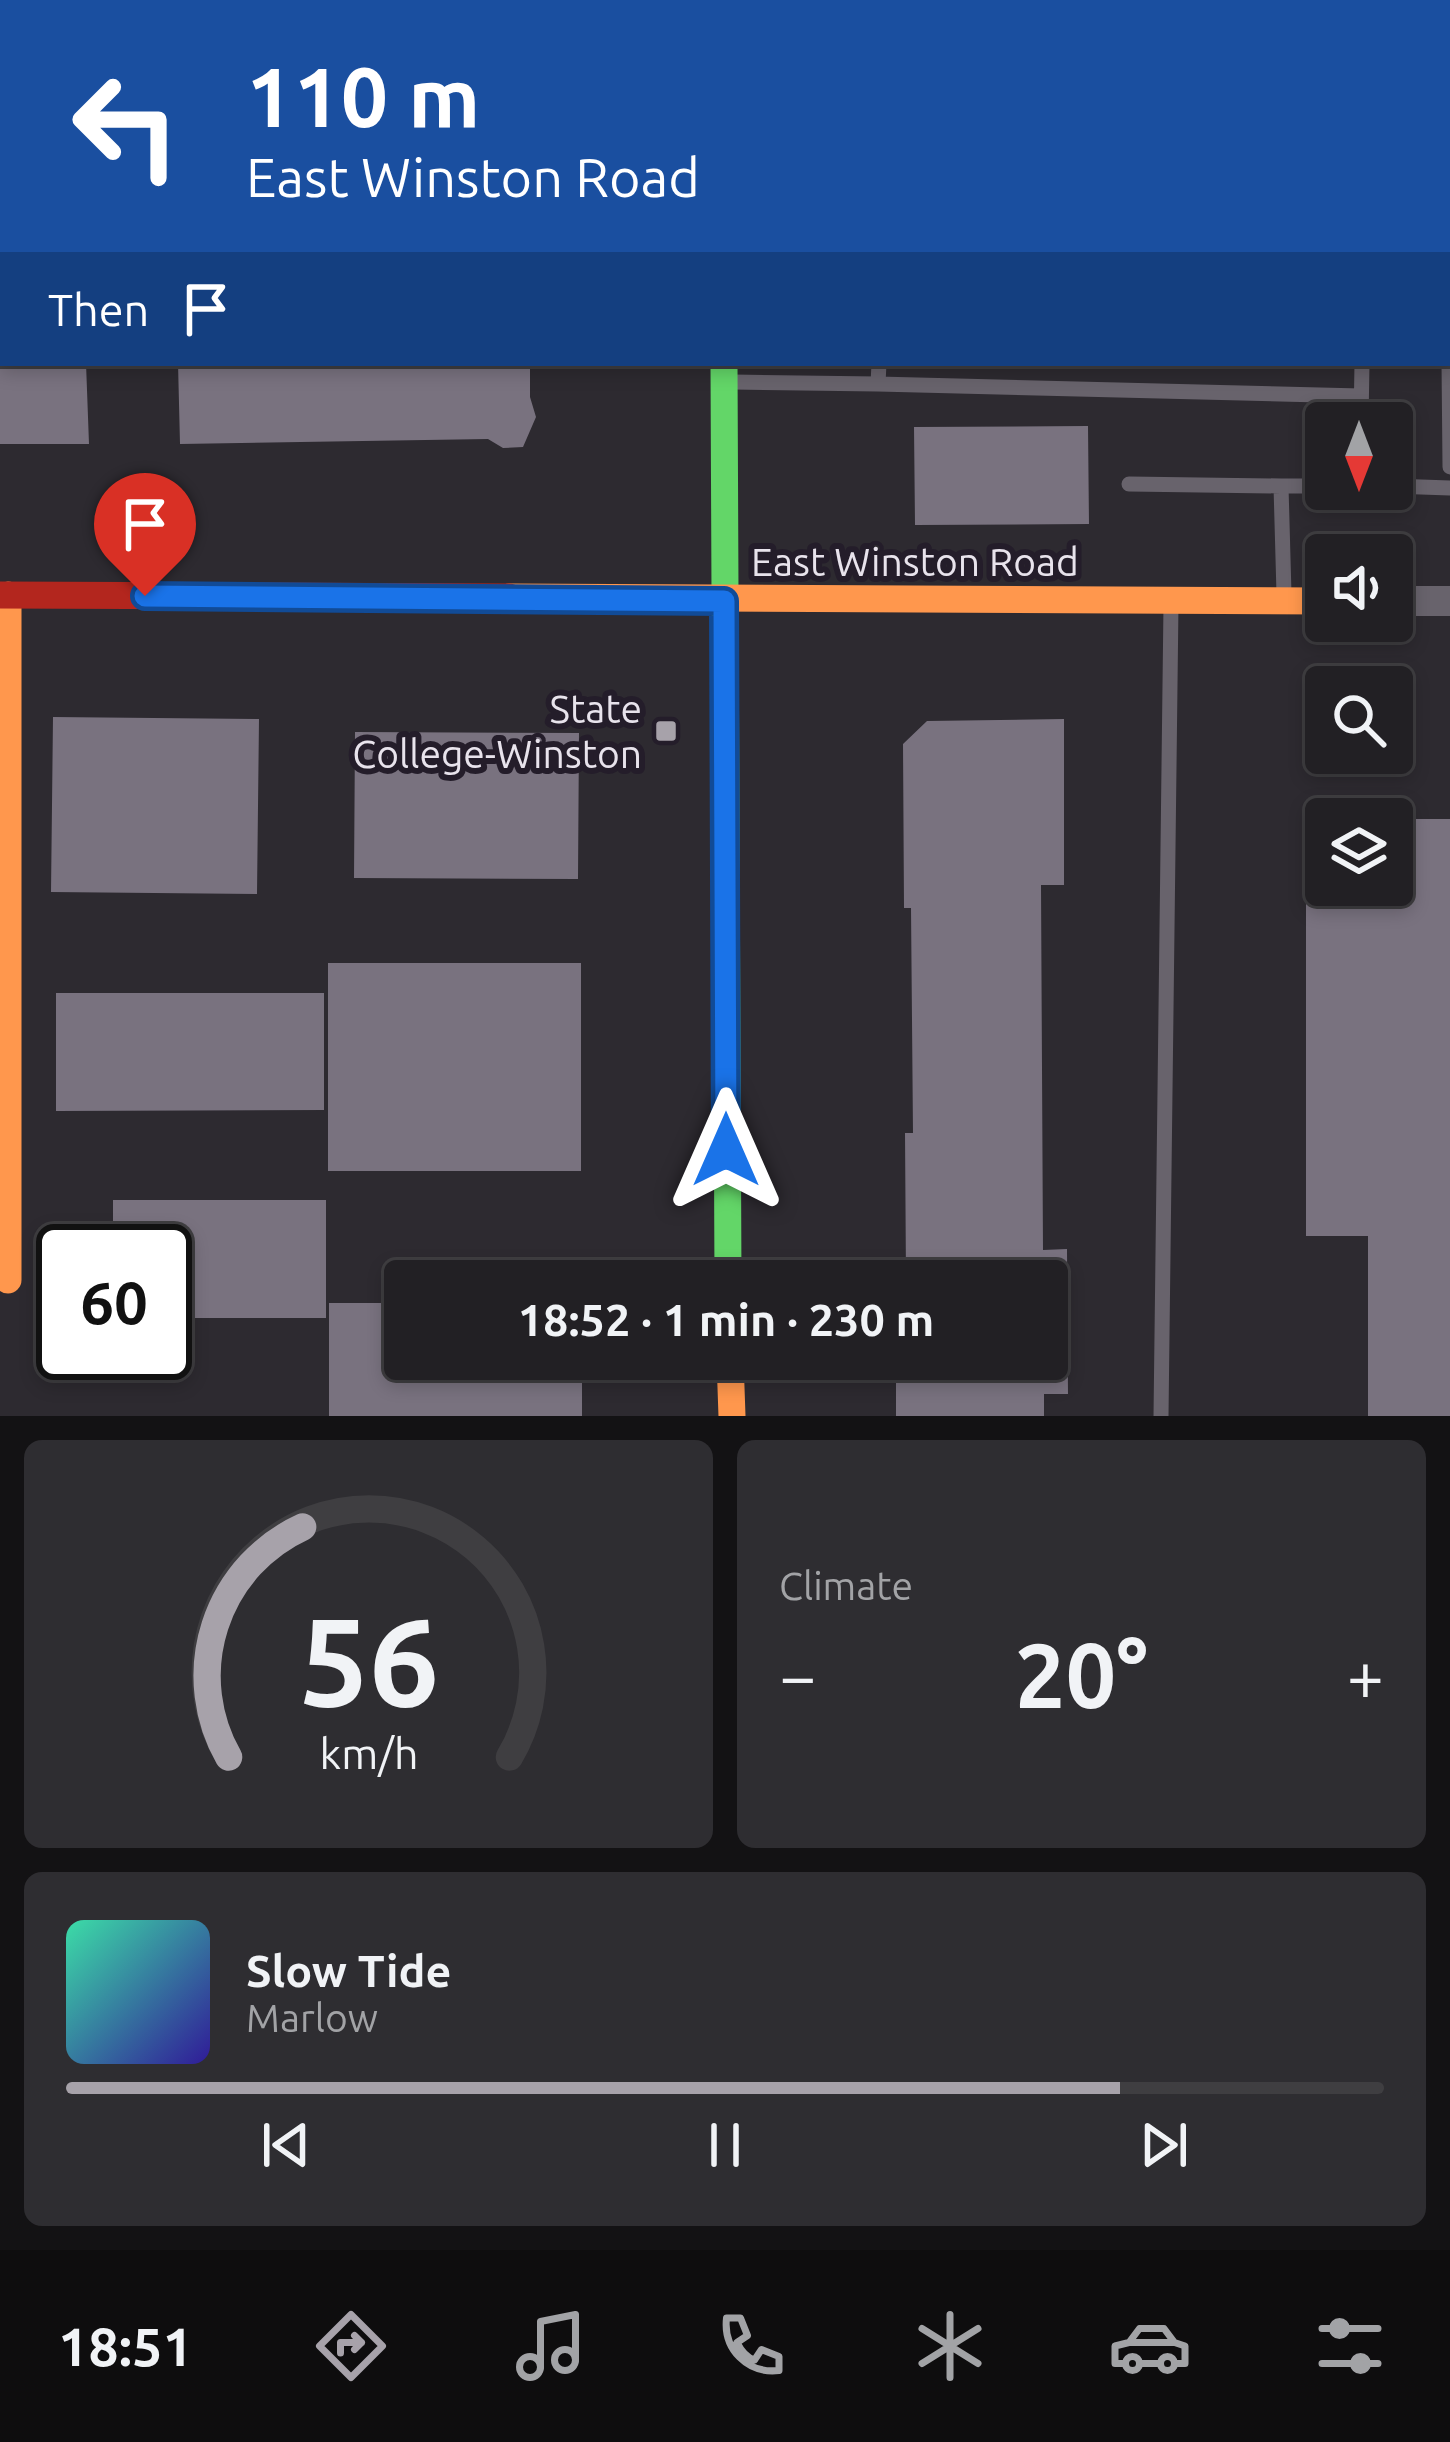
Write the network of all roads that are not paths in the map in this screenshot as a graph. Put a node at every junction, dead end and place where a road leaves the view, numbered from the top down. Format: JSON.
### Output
{"nodes":[{"id":1,"x":879,"y":366,"type":"edge"},
{"id":2,"x":1362,"y":366,"type":"edge"},
{"id":3,"x":1449,"y":366,"type":"edge"},
{"id":4,"x":724,"y":372,"type":"edge"},
{"id":5,"x":878,"y":384,"type":"junction"},
{"id":6,"x":1361,"y":395,"type":"junction"},
{"id":7,"x":1361,"y":402,"type":"edge"},
{"id":8,"x":1450,"y":466,"type":"edge"},
{"id":9,"x":1129,"y":484,"type":"dead end"},
{"id":10,"x":1281,"y":486,"type":"junction"},
{"id":11,"x":1305,"y":486,"type":"edge"},
{"id":12,"x":1413,"y":487,"type":"edge"},
{"id":13,"x":1450,"y":488,"type":"edge"},
{"id":14,"x":4,"y":595,"type":"edge"},
{"id":15,"x":724,"y":601,"type":"junction"},
{"id":16,"x":1171,"y":601,"type":"junction"},
{"id":17,"x":1284,"y":601,"type":"junction"},
{"id":18,"x":1305,"y":601,"type":"edge"},
{"id":19,"x":1413,"y":601,"type":"edge"},
{"id":20,"x":1450,"y":601,"type":"edge"},
{"id":21,"x":728,"y":1260,"type":"edge"},
{"id":22,"x":8,"y":1280,"type":"dead end"},
{"id":23,"x":731,"y":1380,"type":"edge"},
{"id":24,"x":732,"y":1416,"type":"edge"},
{"id":25,"x":1160,"y":1416,"type":"edge"}],
"edges":[{"from":1,"to":5,"type":"lane"},
{"from":2,"to":6,"type":"lane"},
{"from":3,"to":8,"type":"lane"},
{"from":4,"to":5,"type":"lane"},
{"from":4,"to":15,"type":"street"},
{"from":5,"to":6,"type":"lane"},
{"from":6,"to":7,"type":"lane"},
{"from":9,"to":10,"type":"lane"},
{"from":10,"to":11,"type":"lane"},
{"from":10,"to":17,"type":"lane"},
{"from":12,"to":13,"type":"lane"},
{"from":14,"to":15,"type":"street","name":"East Winston Road"},
{"from":14,"to":22,"type":"street"},
{"from":15,"to":16,"type":"street","name":"East Winston Road"},
{"from":15,"to":21,"type":"street"},
{"from":16,"to":17,"type":"street","name":"East Winston Road"},
{"from":16,"to":25,"type":"lane"},
{"from":17,"to":18,"type":"street","name":"East Winston Road"},
{"from":19,"to":20,"type":"street"},
{"from":23,"to":24,"type":"street"}]}
